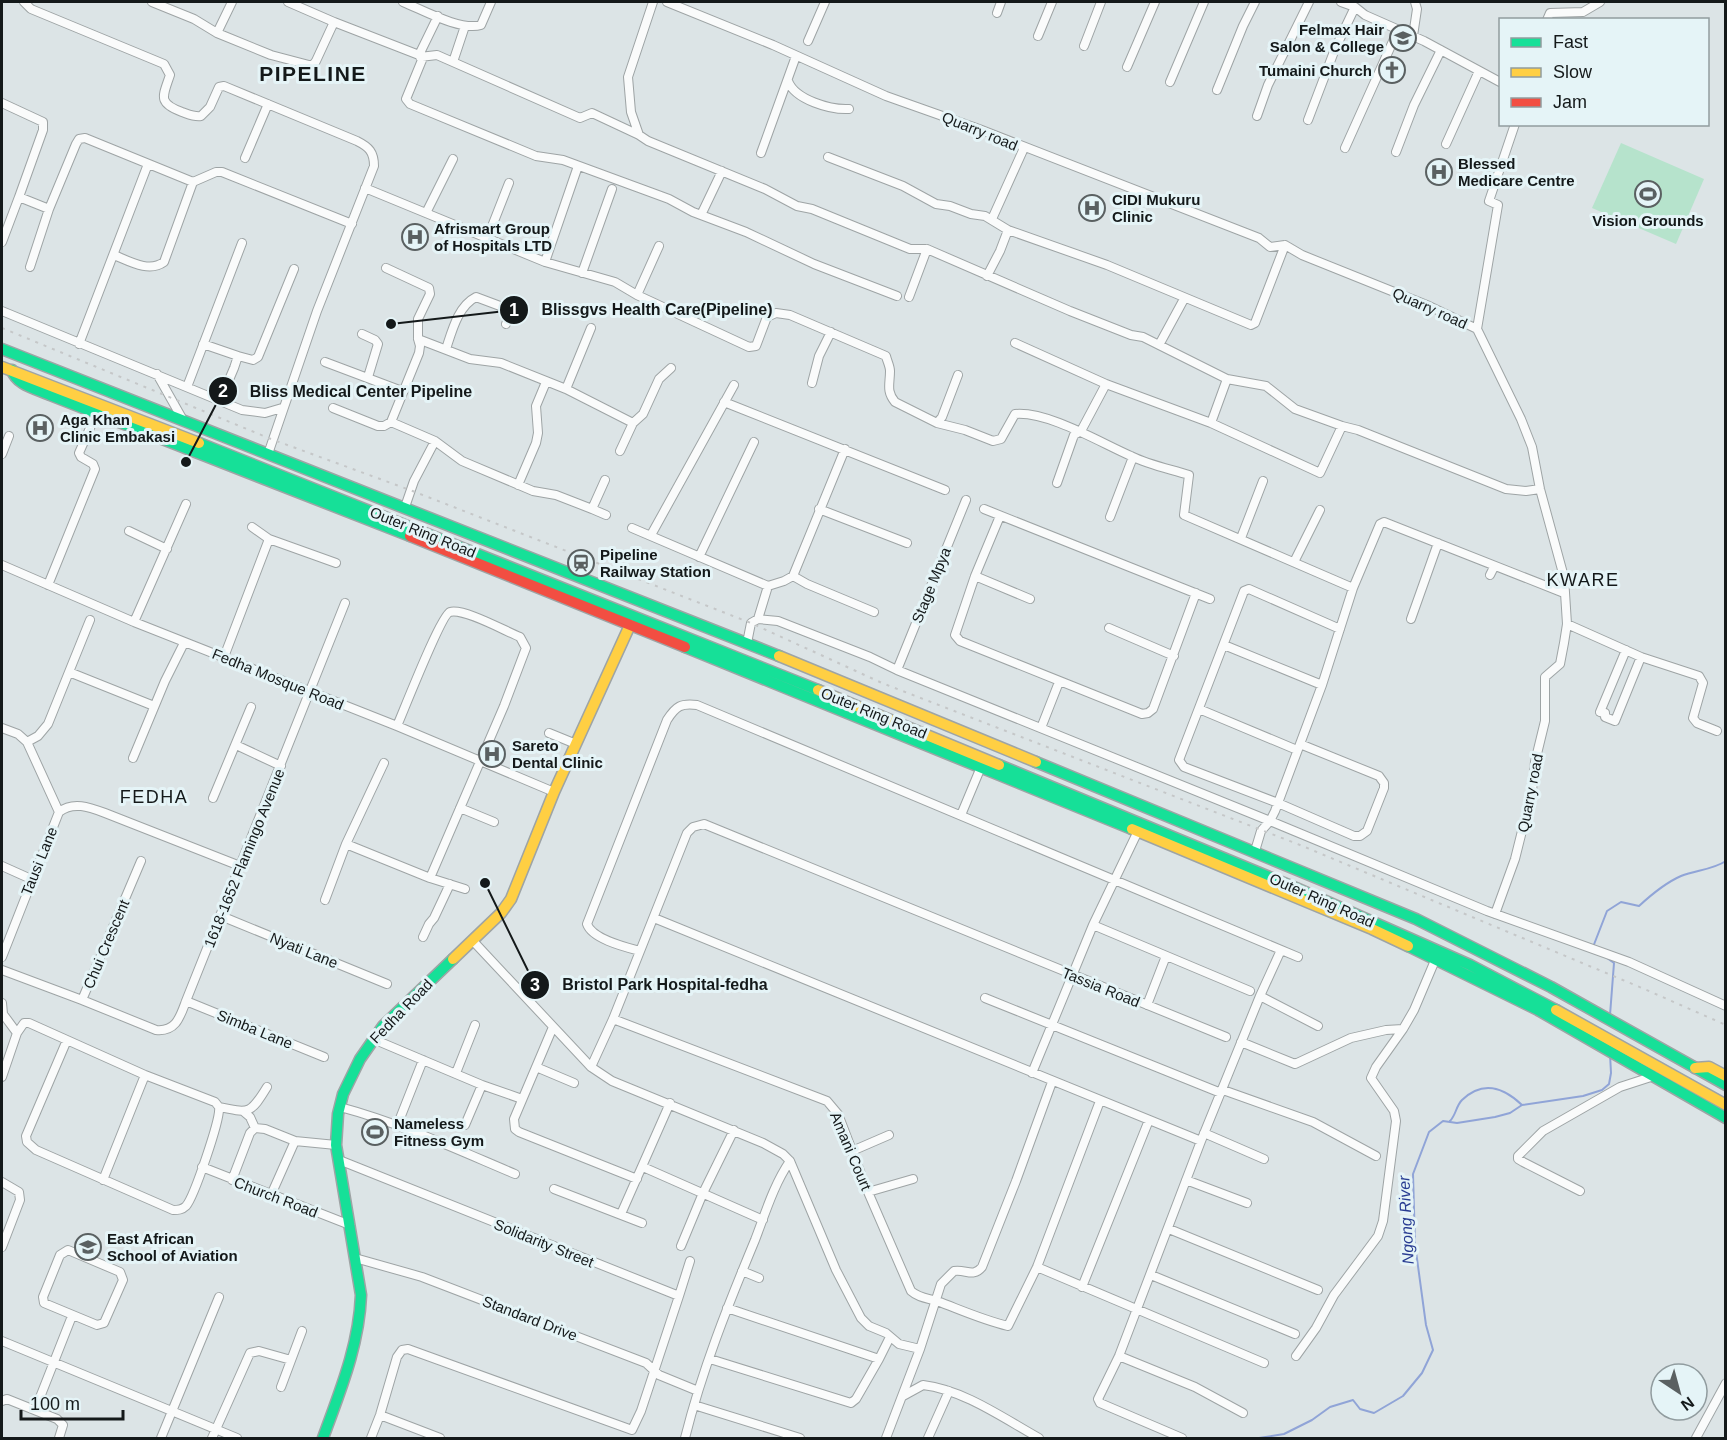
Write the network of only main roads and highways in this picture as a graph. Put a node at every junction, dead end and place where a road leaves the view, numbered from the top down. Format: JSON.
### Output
{"nodes":[{"id":1,"x":2,"y":349,"type":"edge"},
{"id":2,"x":7,"y":372,"type":"edge"},
{"id":3,"x":459,"y":552,"type":"junction"},
{"id":4,"x":630,"y":624,"type":"junction"},
{"id":5,"x":1372,"y":929,"type":"junction"},
{"id":6,"x":1389,"y":929,"type":"junction"},
{"id":7,"x":1525,"y":993,"type":"junction"},
{"id":8,"x":1532,"y":1007,"type":"junction"},
{"id":9,"x":1592,"y":1035,"type":"junction"},
{"id":10,"x":1642,"y":1063,"type":"junction"},
{"id":11,"x":1695,"y":1068,"type":"junction"},
{"id":12,"x":1725,"y":1076,"type":"edge"},
{"id":13,"x":1725,"y":1085,"type":"edge"},
{"id":14,"x":1725,"y":1104,"type":"edge"},
{"id":15,"x":1725,"y":1118,"type":"edge"},
{"id":16,"x":326,"y":1438,"type":"edge"}],
"edges":[{"from":1,"to":11,"type":"main road","name":"Outer Ring Road"},
{"from":2,"to":3,"type":"main road","name":"Outer Ring Road"},
{"from":2,"to":3,"type":"main road"},
{"from":3,"to":4,"type":"main road"},
{"from":3,"to":6,"type":"main road","name":"Outer Ring Road"},
{"from":4,"to":5,"type":"main road"},
{"from":4,"to":16,"type":"main road","name":"Fedha Road"},
{"from":5,"to":6,"type":"main road"},
{"from":5,"to":8,"type":"main road"},
{"from":6,"to":7,"type":"main road","name":"Outer Ring Road"},
{"from":7,"to":8,"type":"main road"},
{"from":7,"to":9,"type":"main road","name":"Outer Ring Road"},
{"from":8,"to":9,"type":"main road"},
{"from":9,"to":10,"type":"main road","name":"Outer Ring Road"},
{"from":10,"to":14,"type":"main road","name":"Outer Ring Road"},
{"from":10,"to":15,"type":"main road"},
{"from":11,"to":12,"type":"main road","name":"Outer Ring Road"},
{"from":11,"to":13,"type":"main road","name":"Outer Ring Road"}]}
